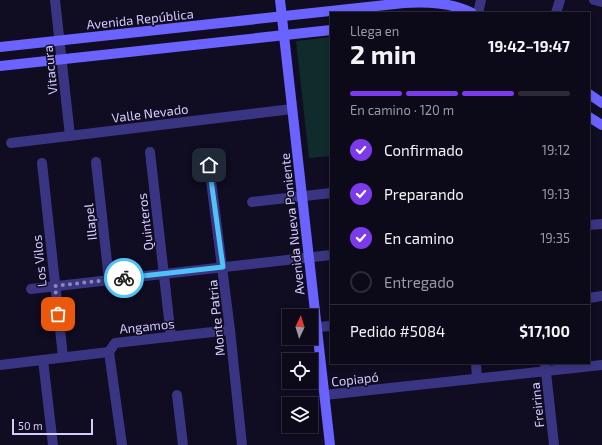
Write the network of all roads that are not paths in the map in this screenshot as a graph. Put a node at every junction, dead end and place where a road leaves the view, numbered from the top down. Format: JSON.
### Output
{"nodes":[{"id":1,"x":55,"y":0,"type":"edge"},
{"id":2,"x":280,"y":0,"type":"edge"},
{"id":3,"x":481,"y":0,"type":"edge"},
{"id":4,"x":560,"y":0,"type":"edge"},
{"id":5,"x":594,"y":0,"type":"edge"},
{"id":6,"x":602,"y":2,"type":"edge"},
{"id":7,"x":372,"y":3,"type":"edge"},
{"id":8,"x":470,"y":12,"type":"edge"},
{"id":9,"x":478,"y":12,"type":"edge"},
{"id":10,"x":556,"y":12,"type":"edge"},
{"id":11,"x":282,"y":16,"type":"junction"},
{"id":12,"x":330,"y":30,"type":"edge"},
{"id":13,"x":284,"y":35,"type":"junction"},
{"id":14,"x":60,"y":41,"type":"junction"},
{"id":15,"x":0,"y":47,"type":"edge"},
{"id":16,"x":62,"y":60,"type":"junction"},
{"id":17,"x":0,"y":66,"type":"edge"},
{"id":18,"x":590,"y":95,"type":"edge"},
{"id":19,"x":602,"y":103,"type":"edge"},
{"id":20,"x":292,"y":109,"type":"junction"},
{"id":21,"x":590,"y":117,"type":"edge"},
{"id":22,"x":602,"y":125,"type":"edge"},
{"id":23,"x":70,"y":136,"type":"junction"},
{"id":24,"x":11,"y":143,"type":"dead end"},
{"id":25,"x":150,"y":152,"type":"dead end"},
{"id":26,"x":96,"y":162,"type":"dead end"},
{"id":27,"x":42,"y":163,"type":"dead end"},
{"id":28,"x":209,"y":165,"type":"dead end"},
{"id":29,"x":330,"y":193,"type":"edge"},
{"id":30,"x":302,"y":196,"type":"junction"},
{"id":31,"x":252,"y":202,"type":"dead end"},
{"id":32,"x":602,"y":224,"type":"edge"},
{"id":33,"x":590,"y":225,"type":"edge"},
{"id":34,"x":330,"y":255,"type":"edge"},
{"id":35,"x":309,"y":257,"type":"junction"},
{"id":36,"x":223,"y":267,"type":"junction"},
{"id":37,"x":164,"y":274,"type":"junction"},
{"id":38,"x":109,"y":280,"type":"junction"},
{"id":39,"x":55,"y":286,"type":"junction"},
{"id":40,"x":31,"y":289,"type":"dead end"},
{"id":41,"x":602,"y":296,"type":"edge"},
{"id":42,"x":590,"y":298,"type":"edge"},
{"id":43,"x":315,"y":309,"type":"edge"},
{"id":44,"x":330,"y":326,"type":"edge"},
{"id":45,"x":318,"y":327,"type":"edge"},
{"id":46,"x":230,"y":330,"type":"junction"},
{"id":47,"x":318,"y":336,"type":"edge"},
{"id":48,"x":171,"y":337,"type":"junction"},
{"id":49,"x":109,"y":352,"type":"junction"},
{"id":50,"x":62,"y":357,"type":"junction"},
{"id":51,"x":43,"y":360,"type":"junction"},
{"id":52,"x":476,"y":364,"type":"edge"},
{"id":53,"x":602,"y":364,"type":"edge"},
{"id":54,"x":0,"y":365,"type":"edge"},
{"id":55,"x":546,"y":367,"type":"edge"},
{"id":56,"x":477,"y":378,"type":"junction"},
{"id":57,"x":177,"y":395,"type":"dead end"},
{"id":58,"x":325,"y":395,"type":"junction"},
{"id":59,"x":53,"y":445,"type":"edge"},
{"id":60,"x":122,"y":445,"type":"edge"},
{"id":61,"x":183,"y":445,"type":"edge"},
{"id":62,"x":242,"y":445,"type":"edge"},
{"id":63,"x":330,"y":445,"type":"edge"},
{"id":64,"x":554,"y":445,"type":"edge"}],
"edges":[{"from":1,"to":14,"type":"street","name":"Vitacura"},
{"from":2,"to":11,"type":"street","name":"Avenida Nueva Poniente"},
{"from":3,"to":9,"type":"street"},
{"from":4,"to":10,"type":"street"},
{"from":5,"to":6,"type":"street"},
{"from":7,"to":8,"type":"street","name":"Avenida República"},
{"from":7,"to":11,"type":"street","name":"Avenida República"},
{"from":11,"to":13,"type":"street","name":"Avenida Nueva Poniente"},
{"from":11,"to":14,"type":"street","name":"Avenida República"},
{"from":12,"to":13,"type":"street"},
{"from":13,"to":16,"type":"street"},
{"from":13,"to":20,"type":"street","name":"Avenida Nueva Poniente"},
{"from":14,"to":15,"type":"street","name":"Avenida República"},
{"from":14,"to":16,"type":"street","name":"Vitacura"},
{"from":16,"to":17,"type":"street"},
{"from":16,"to":23,"type":"street","name":"Vitacura"},
{"from":18,"to":19,"type":"street"},
{"from":20,"to":23,"type":"street","name":"Valle Nevado"},
{"from":20,"to":30,"type":"street","name":"Avenida Nueva Poniente"},
{"from":21,"to":22,"type":"street"},
{"from":23,"to":24,"type":"street","name":"Valle Nevado"},
{"from":25,"to":37,"type":"street","name":"Quinteros"},
{"from":26,"to":38,"type":"street","name":"Illapel"},
{"from":27,"to":39,"type":"street","name":"Los Vilos"},
{"from":28,"to":36,"type":"street","name":"Monte Patria"},
{"from":29,"to":30,"type":"street"},
{"from":30,"to":31,"type":"street"},
{"from":30,"to":35,"type":"street","name":"Avenida Nueva Poniente"},
{"from":32,"to":33,"type":"street"},
{"from":34,"to":35,"type":"street"},
{"from":35,"to":36,"type":"street"},
{"from":35,"to":43,"type":"street","name":"Avenida Nueva Poniente"},
{"from":36,"to":37,"type":"street"},
{"from":36,"to":46,"type":"street","name":"Monte Patria"},
{"from":37,"to":38,"type":"street"},
{"from":37,"to":48,"type":"street","name":"Quinteros"},
{"from":38,"to":39,"type":"street"},
{"from":39,"to":40,"type":"street"},
{"from":39,"to":50,"type":"street","name":"Los Vilos"},
{"from":41,"to":42,"type":"street"},
{"from":44,"to":45,"type":"street"},
{"from":46,"to":48,"type":"street","name":"Angamos"},
{"from":46,"to":62,"type":"street","name":"Monte Patria"},
{"from":47,"to":58,"type":"street","name":"Avenida Nueva Poniente"},
{"from":48,"to":49,"type":"street","name":"Angamos"},
{"from":49,"to":50,"type":"street","name":"Angamos"},
{"from":49,"to":60,"type":"street"},
{"from":50,"to":51,"type":"street","name":"Angamos"},
{"from":51,"to":54,"type":"street","name":"Angamos"},
{"from":51,"to":59,"type":"street"},
{"from":52,"to":56,"type":"street"},
{"from":53,"to":55,"type":"street","name":"Copiapó"},
{"from":55,"to":56,"type":"street","name":"Copiapó"},
{"from":55,"to":64,"type":"street","name":"Freirina"},
{"from":56,"to":58,"type":"street","name":"Copiapó"},
{"from":57,"to":61,"type":"street"},
{"from":58,"to":63,"type":"street","name":"Avenida Nueva Poniente"}]}
